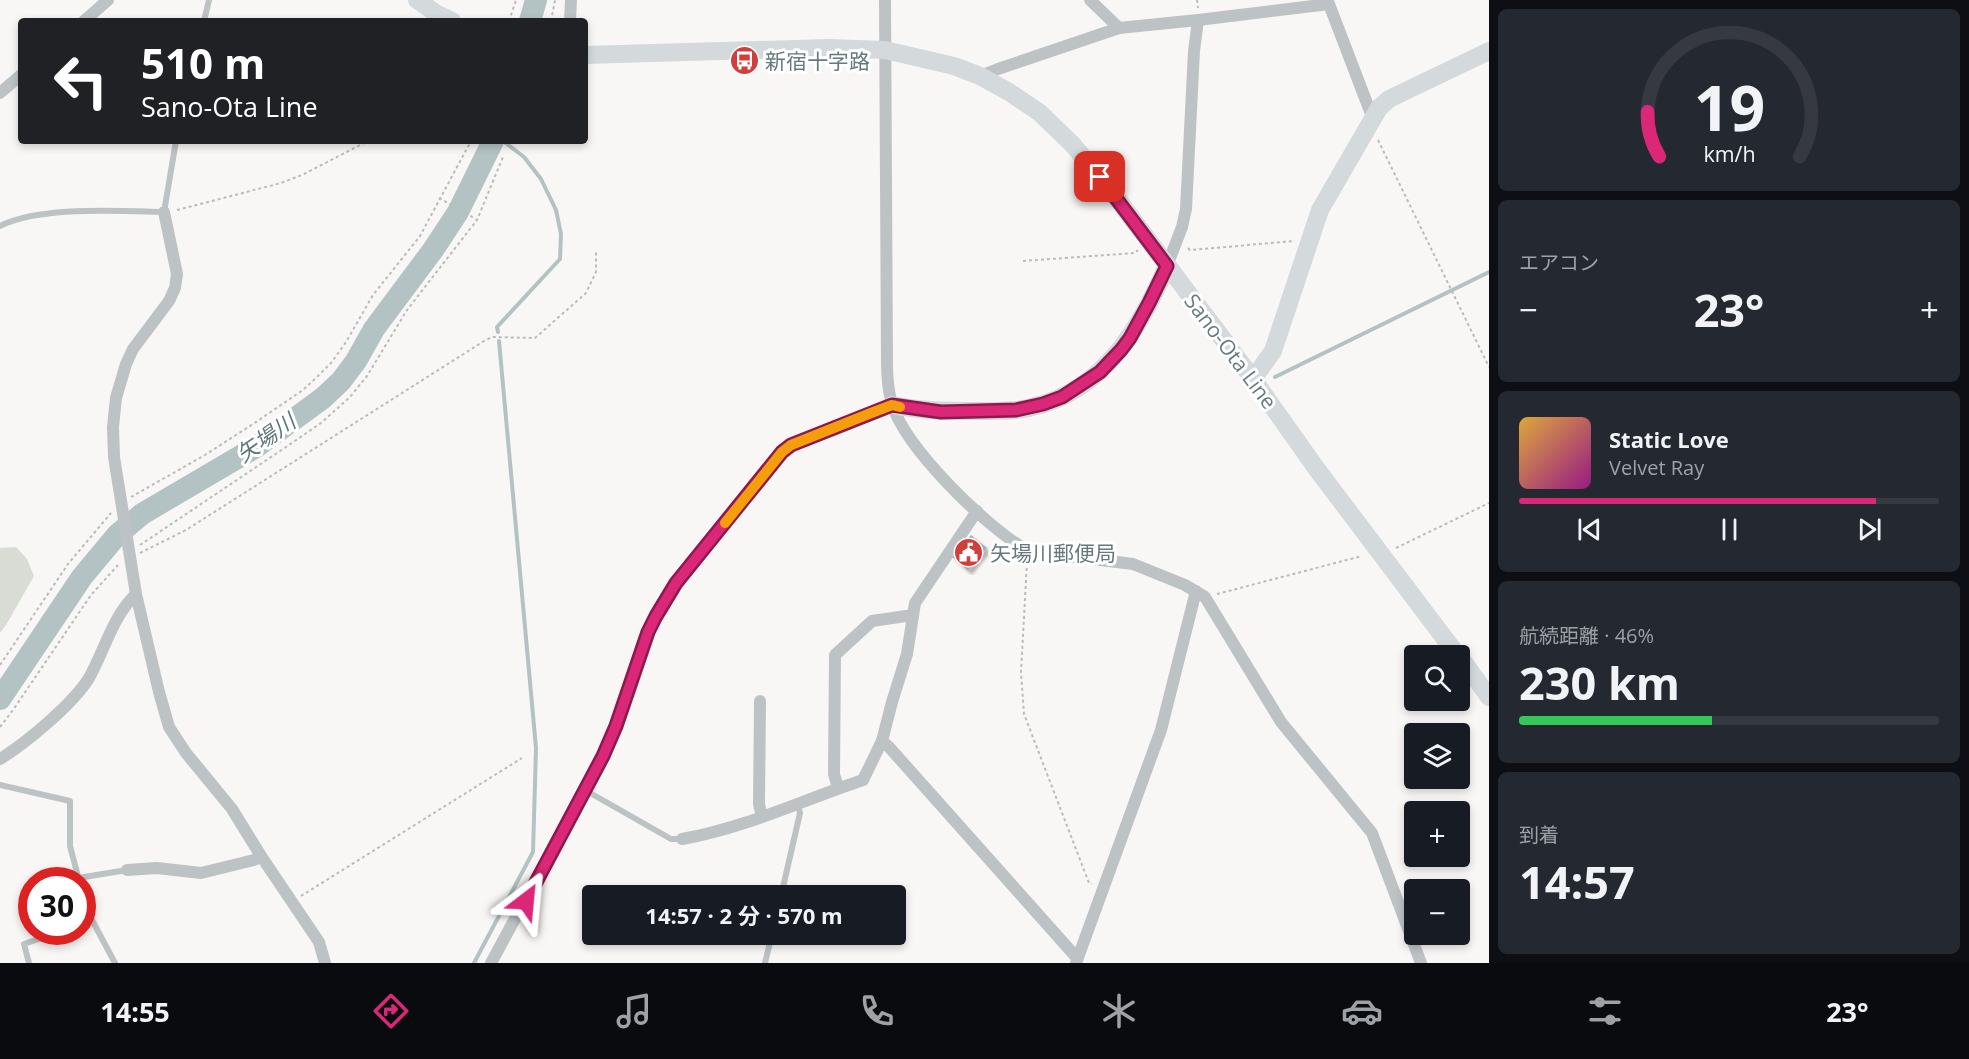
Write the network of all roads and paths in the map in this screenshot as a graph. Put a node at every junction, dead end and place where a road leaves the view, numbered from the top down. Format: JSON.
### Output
{"nodes":[{"id":1,"x":108,"y":0,"type":"edge"},
{"id":2,"x":209,"y":0,"type":"edge"},
{"id":3,"x":417,"y":0,"type":"edge"},
{"id":4,"x":516,"y":0,"type":"edge"},
{"id":5,"x":555,"y":0,"type":"edge"},
{"id":6,"x":571,"y":0,"type":"edge"},
{"id":7,"x":885,"y":0,"type":"edge"},
{"id":8,"x":1090,"y":0,"type":"edge"},
{"id":9,"x":87,"y":18,"type":"edge"},
{"id":10,"x":205,"y":18,"type":"edge"},
{"id":11,"x":446,"y":18,"type":"edge"},
{"id":12,"x":510,"y":18,"type":"edge"},
{"id":13,"x":552,"y":18,"type":"edge"},
{"id":14,"x":570,"y":18,"type":"edge"},
{"id":15,"x":1198,"y":20,"type":"junction"},
{"id":16,"x":1119,"y":28,"type":"junction"},
{"id":17,"x":885,"y":50,"type":"junction"},
{"id":18,"x":1489,"y":51,"type":"edge"},
{"id":19,"x":588,"y":55,"type":"edge"},
{"id":20,"x":981,"y":76,"type":"junction"},
{"id":21,"x":18,"y":78,"type":"edge"},
{"id":22,"x":0,"y":93,"type":"edge"},
{"id":23,"x":1371,"y":122,"type":"junction"},
{"id":24,"x":175,"y":144,"type":"edge"},
{"id":25,"x":362,"y":144,"type":"edge"},
{"id":26,"x":469,"y":144,"type":"edge"},
{"id":27,"x":503,"y":157,"type":"dead end"},
{"id":28,"x":439,"y":198,"type":"junction"},
{"id":29,"x":164,"y":212,"type":"junction"},
{"id":30,"x":475,"y":219,"type":"junction"},
{"id":31,"x":0,"y":226,"type":"edge"},
{"id":32,"x":1149,"y":240,"type":"junction"},
{"id":33,"x":1310,"y":243,"type":"junction"},
{"id":34,"x":1186,"y":246,"type":"dead end"},
{"id":35,"x":596,"y":250,"type":"dead end"},
{"id":36,"x":1023,"y":261,"type":"dead end"},
{"id":37,"x":1167,"y":266,"type":"junction"},
{"id":38,"x":1489,"y":367,"type":"edge"},
{"id":39,"x":1253,"y":379,"type":"junction"},
{"id":40,"x":892,"y":405,"type":"junction"},
{"id":41,"x":1489,"y":503,"type":"edge"},
{"id":42,"x":121,"y":505,"type":"junction"},
{"id":43,"x":977,"y":511,"type":"junction"},
{"id":44,"x":1028,"y":551,"type":"junction"},
{"id":45,"x":129,"y":552,"type":"junction"},
{"id":46,"x":1381,"y":553,"type":"junction"},
{"id":47,"x":136,"y":594,"type":"junction"},
{"id":48,"x":1201,"y":594,"type":"junction"},
{"id":49,"x":914,"y":615,"type":"junction"},
{"id":50,"x":1451,"y":645,"type":"edge"},
{"id":51,"x":0,"y":665,"type":"edge"},
{"id":52,"x":1470,"y":671,"type":"edge"},
{"id":53,"x":1489,"y":697,"type":"edge"},
{"id":54,"x":760,"y":700,"type":"dead end"},
{"id":55,"x":0,"y":727,"type":"edge"},
{"id":56,"x":882,"y":741,"type":"junction"},
{"id":57,"x":522,"y":758,"type":"dead end"},
{"id":58,"x":0,"y":759,"type":"edge"},
{"id":59,"x":0,"y":785,"type":"edge"},
{"id":60,"x":838,"y":788,"type":"junction"},
{"id":61,"x":585,"y":790,"type":"junction"},
{"id":62,"x":798,"y":804,"type":"junction"},
{"id":63,"x":762,"y":817,"type":"junction"},
{"id":64,"x":682,"y":839,"type":"joint"},
{"id":65,"x":261,"y":856,"type":"junction"},
{"id":66,"x":75,"y":867,"type":"edge"},
{"id":67,"x":127,"y":870,"type":"joint"},
{"id":68,"x":96,"y":876,"type":"edge"},
{"id":69,"x":784,"y":885,"type":"edge"},
{"id":70,"x":1103,"y":887,"type":"junction"},
{"id":71,"x":291,"y":902,"type":"junction"},
{"id":72,"x":96,"y":927,"type":"edge"},
{"id":73,"x":24,"y":945,"type":"edge"},
{"id":74,"x":769,"y":945,"type":"edge"},
{"id":75,"x":1077,"y":960,"type":"edge"},
{"id":76,"x":29,"y":963,"type":"edge"},
{"id":77,"x":115,"y":963,"type":"edge"},
{"id":78,"x":325,"y":963,"type":"edge"},
{"id":79,"x":492,"y":963,"type":"edge"},
{"id":80,"x":765,"y":963,"type":"edge"},
{"id":81,"x":1420,"y":963,"type":"edge"}],
"edges":[{"from":1,"to":9,"type":"street"},
{"from":2,"to":10,"type":"lane"},
{"from":3,"to":11,"type":"main road"},
{"from":4,"to":12,"type":"path"},
{"from":5,"to":13,"type":"path"},
{"from":6,"to":14,"type":"street"},
{"from":7,"to":17,"type":"street"},
{"from":8,"to":16,"type":"street"},
{"from":15,"to":16,"type":"street"},
{"from":15,"to":23,"type":"street"},
{"from":15,"to":37,"type":"street"},
{"from":16,"to":20,"type":"street"},
{"from":17,"to":19,"type":"main road","name":"Sano-Ota Line"},
{"from":17,"to":20,"type":"main road","name":"Sano-Ota Line"},
{"from":17,"to":40,"type":"street"},
{"from":18,"to":23,"type":"main road"},
{"from":20,"to":32,"type":"main road","name":"Sano-Ota Line"},
{"from":21,"to":22,"type":"street"},
{"from":23,"to":33,"type":"main road"},
{"from":23,"to":38,"type":"path"},
{"from":24,"to":29,"type":"lane"},
{"from":25,"to":29,"type":"path"},
{"from":26,"to":28,"type":"path"},
{"from":27,"to":30,"type":"path"},
{"from":28,"to":30,"type":"path"},
{"from":28,"to":42,"type":"path"},
{"from":29,"to":31,"type":"lane"},
{"from":29,"to":42,"type":"street"},
{"from":30,"to":45,"type":"path"},
{"from":32,"to":36,"type":"path"},
{"from":32,"to":37,"type":"main road","name":"Sano-Ota Line"},
{"from":33,"to":34,"type":"path"},
{"from":33,"to":39,"type":"main road"},
{"from":35,"to":45,"type":"path"},
{"from":37,"to":39,"type":"main road","name":"Sano-Ota Line"},
{"from":37,"to":40,"type":"main road"},
{"from":39,"to":46,"type":"main road","name":"Sano-Ota Line"},
{"from":40,"to":43,"type":"street"},
{"from":40,"to":61,"type":"street"},
{"from":41,"to":46,"type":"path"},
{"from":42,"to":45,"type":"street"},
{"from":42,"to":51,"type":"path"},
{"from":43,"to":44,"type":"street"},
{"from":43,"to":49,"type":"street"},
{"from":44,"to":48,"type":"street"},
{"from":44,"to":70,"type":"path"},
{"from":45,"to":47,"type":"street"},
{"from":45,"to":55,"type":"path"},
{"from":46,"to":48,"type":"path"},
{"from":46,"to":50,"type":"main road","name":"Sano-Ota Line"},
{"from":47,"to":58,"type":"street"},
{"from":47,"to":65,"type":"street"},
{"from":48,"to":70,"type":"street"},
{"from":48,"to":81,"type":"street"},
{"from":49,"to":56,"type":"street"},
{"from":49,"to":60,"type":"street"},
{"from":52,"to":53,"type":"main road","name":"Sano-Ota Line"},
{"from":54,"to":63,"type":"street"},
{"from":56,"to":60,"type":"street"},
{"from":56,"to":75,"type":"street"},
{"from":57,"to":71,"type":"path"},
{"from":59,"to":66,"type":"lane"},
{"from":60,"to":62,"type":"street"},
{"from":61,"to":64,"type":"lane"},
{"from":61,"to":79,"type":"street"},
{"from":62,"to":63,"type":"street"},
{"from":62,"to":69,"type":"lane"},
{"from":63,"to":64,"type":"street"},
{"from":65,"to":67,"type":"street"},
{"from":65,"to":71,"type":"street"},
{"from":67,"to":68,"type":"lane"},
{"from":70,"to":75,"type":"street"},
{"from":71,"to":78,"type":"street"},
{"from":72,"to":77,"type":"lane"},
{"from":73,"to":76,"type":"lane"},
{"from":74,"to":80,"type":"lane"}]}
